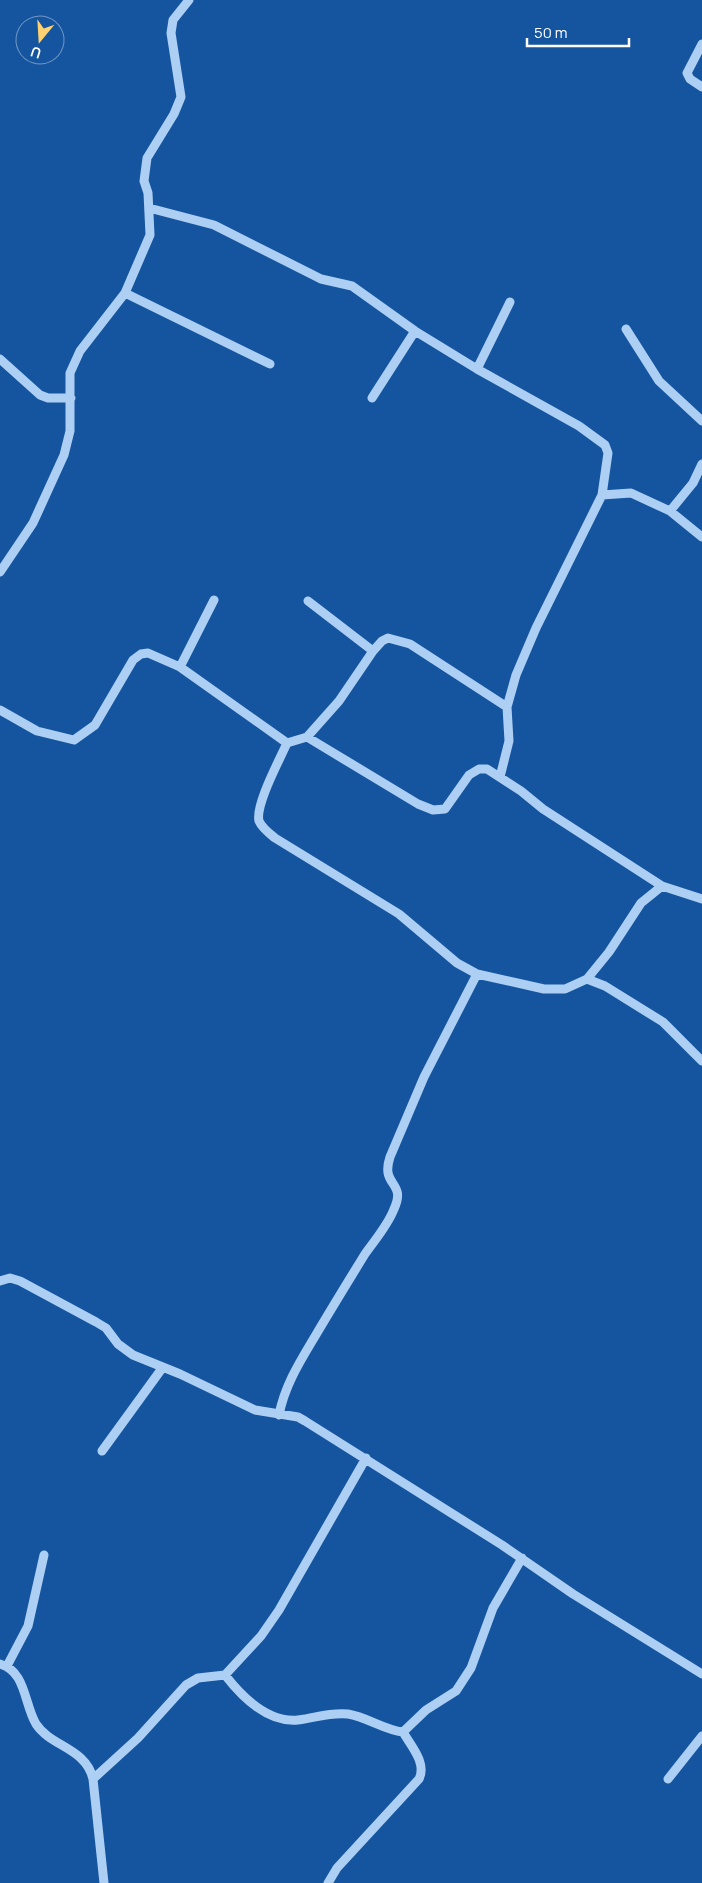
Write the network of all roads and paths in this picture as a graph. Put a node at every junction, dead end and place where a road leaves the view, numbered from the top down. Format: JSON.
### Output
{"nodes":[{"id":1,"x":189,"y":0,"type":"edge"},
{"id":2,"x":702,"y":44,"type":"edge"},
{"id":3,"x":702,"y":87,"type":"edge"},
{"id":4,"x":149,"y":208,"type":"junction"},
{"id":5,"x":126,"y":294,"type":"junction"},
{"id":6,"x":510,"y":302,"type":"dead end"},
{"id":7,"x":626,"y":330,"type":"dead end"},
{"id":8,"x":415,"y":331,"type":"junction"},
{"id":9,"x":0,"y":360,"type":"edge"},
{"id":10,"x":270,"y":364,"type":"dead end"},
{"id":11,"x":477,"y":369,"type":"junction"},
{"id":12,"x":71,"y":398,"type":"junction"},
{"id":13,"x":372,"y":398,"type":"dead end"},
{"id":14,"x":702,"y":422,"type":"edge"},
{"id":15,"x":702,"y":464,"type":"edge"},
{"id":16,"x":602,"y":495,"type":"junction"},
{"id":17,"x":670,"y":511,"type":"junction"},
{"id":18,"x":702,"y":537,"type":"edge"},
{"id":19,"x":0,"y":572,"type":"edge"},
{"id":20,"x":214,"y":600,"type":"dead end"},
{"id":21,"x":308,"y":601,"type":"dead end"},
{"id":22,"x":373,"y":651,"type":"junction"},
{"id":23,"x":180,"y":667,"type":"junction"},
{"id":24,"x":507,"y":707,"type":"junction"},
{"id":25,"x":0,"y":710,"type":"edge"},
{"id":26,"x":306,"y":737,"type":"junction"},
{"id":27,"x":287,"y":742,"type":"junction"},
{"id":28,"x":500,"y":777,"type":"junction"},
{"id":29,"x":662,"y":886,"type":"junction"},
{"id":30,"x":702,"y":899,"type":"edge"},
{"id":31,"x":477,"y":974,"type":"junction"},
{"id":32,"x":588,"y":979,"type":"junction"},
{"id":33,"x":702,"y":1061,"type":"edge"},
{"id":34,"x":0,"y":1281,"type":"edge"},
{"id":35,"x":163,"y":1367,"type":"junction"},
{"id":36,"x":279,"y":1415,"type":"junction"},
{"id":37,"x":102,"y":1451,"type":"dead end"},
{"id":38,"x":366,"y":1458,"type":"junction"},
{"id":39,"x":44,"y":1555,"type":"dead end"},
{"id":40,"x":522,"y":1558,"type":"junction"},
{"id":41,"x":4,"y":1665,"type":"edge"},
{"id":42,"x":702,"y":1674,"type":"edge"},
{"id":43,"x":224,"y":1675,"type":"junction"},
{"id":44,"x":403,"y":1732,"type":"junction"},
{"id":45,"x":702,"y":1736,"type":"edge"},
{"id":46,"x":93,"y":1779,"type":"junction"},
{"id":47,"x":668,"y":1779,"type":"dead end"},
{"id":48,"x":104,"y":1883,"type":"edge"},
{"id":49,"x":328,"y":1883,"type":"edge"}],
"edges":[{"from":1,"to":4,"type":"street"},
{"from":2,"to":3,"type":"street"},
{"from":4,"to":5,"type":"street"},
{"from":4,"to":8,"type":"street"},
{"from":5,"to":10,"type":"street"},
{"from":5,"to":12,"type":"street"},
{"from":6,"to":11,"type":"street"},
{"from":7,"to":14,"type":"street"},
{"from":8,"to":11,"type":"street"},
{"from":8,"to":13,"type":"street"},
{"from":9,"to":12,"type":"street"},
{"from":11,"to":16,"type":"street"},
{"from":12,"to":19,"type":"street"},
{"from":15,"to":17,"type":"street"},
{"from":16,"to":17,"type":"street"},
{"from":16,"to":24,"type":"street"},
{"from":17,"to":18,"type":"street"},
{"from":20,"to":23,"type":"street"},
{"from":21,"to":22,"type":"street"},
{"from":22,"to":24,"type":"street"},
{"from":22,"to":26,"type":"street"},
{"from":23,"to":25,"type":"street"},
{"from":23,"to":27,"type":"street"},
{"from":24,"to":28,"type":"street"},
{"from":26,"to":27,"type":"street"},
{"from":26,"to":28,"type":"street"},
{"from":27,"to":31,"type":"street"},
{"from":28,"to":29,"type":"street"},
{"from":29,"to":30,"type":"street"},
{"from":29,"to":32,"type":"street"},
{"from":31,"to":32,"type":"street"},
{"from":31,"to":36,"type":"street"},
{"from":32,"to":33,"type":"street"},
{"from":34,"to":35,"type":"street"},
{"from":35,"to":36,"type":"street"},
{"from":35,"to":37,"type":"street"},
{"from":36,"to":38,"type":"street"},
{"from":38,"to":40,"type":"street"},
{"from":38,"to":43,"type":"street"},
{"from":39,"to":41,"type":"street"},
{"from":40,"to":42,"type":"street"},
{"from":40,"to":44,"type":"street"},
{"from":41,"to":46,"type":"street"},
{"from":43,"to":44,"type":"street"},
{"from":43,"to":46,"type":"street"},
{"from":44,"to":49,"type":"street"},
{"from":45,"to":47,"type":"street"},
{"from":46,"to":48,"type":"street"}]}
